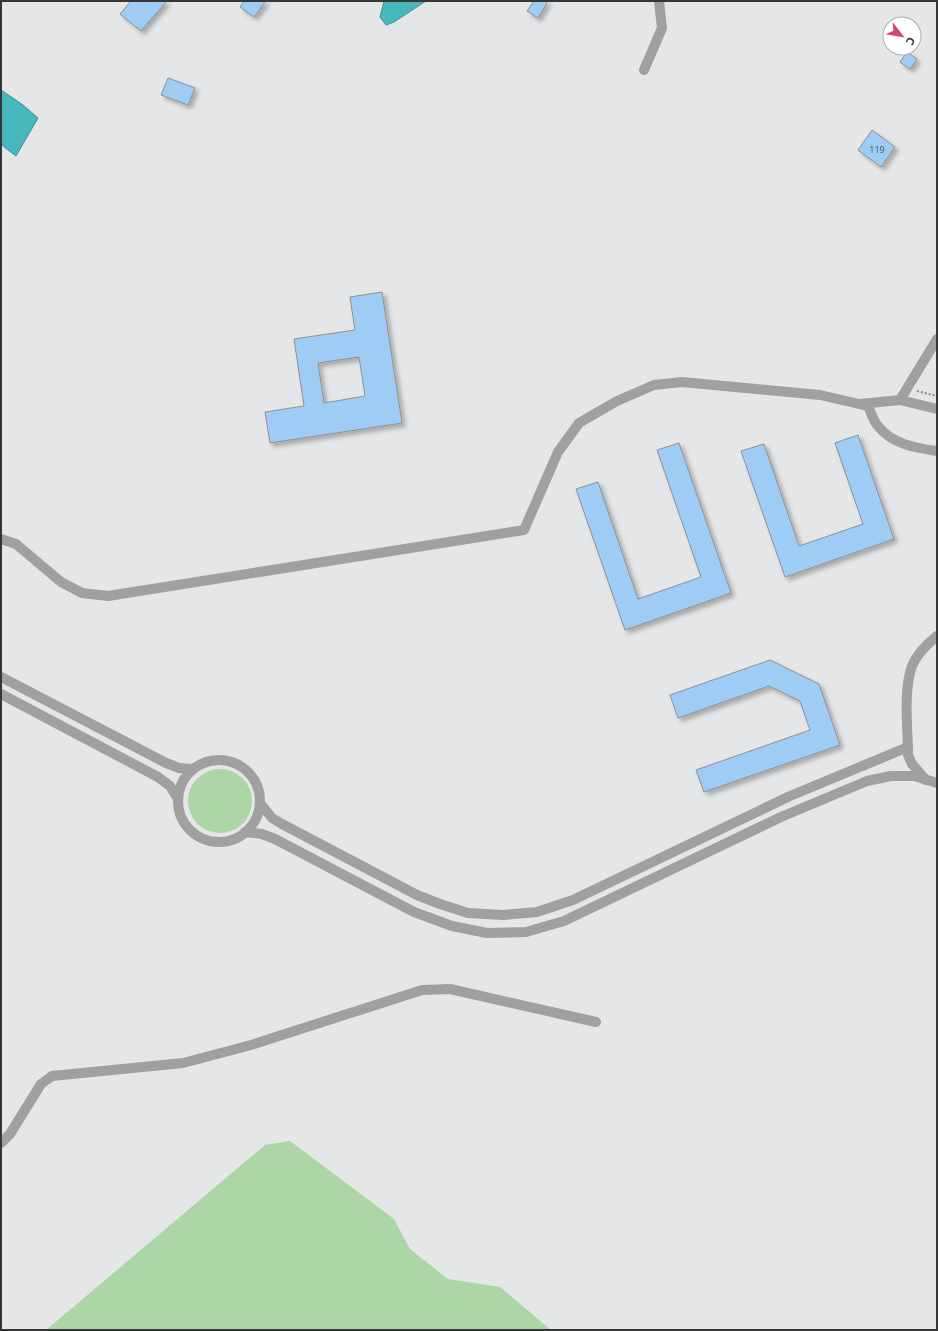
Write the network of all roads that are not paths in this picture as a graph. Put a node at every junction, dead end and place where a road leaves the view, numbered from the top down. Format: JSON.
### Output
{"nodes":[{"id":1,"x":659,"y":1,"type":"edge"},
{"id":2,"x":644,"y":70,"type":"dead end"},
{"id":3,"x":937,"y":339,"type":"edge"},
{"id":4,"x":900,"y":400,"type":"junction"},
{"id":5,"x":859,"y":404,"type":"junction"},
{"id":6,"x":937,"y":409,"type":"edge"},
{"id":7,"x":937,"y":451,"type":"edge"},
{"id":8,"x":1,"y":539,"type":"edge"},
{"id":9,"x":937,"y":636,"type":"edge"},
{"id":10,"x":1,"y":676,"type":"edge"},
{"id":11,"x":1,"y":694,"type":"edge"},
{"id":12,"x":908,"y":747,"type":"junction"},
{"id":13,"x":193,"y":769,"type":"junction"},
{"id":14,"x":926,"y":780,"type":"junction"},
{"id":15,"x":937,"y":783,"type":"edge"},
{"id":16,"x":178,"y":799,"type":"junction"},
{"id":17,"x":260,"y":803,"type":"junction"},
{"id":18,"x":245,"y":832,"type":"junction"},
{"id":19,"x":596,"y":1022,"type":"dead end"},
{"id":20,"x":1,"y":1143,"type":"edge"}],
"edges":[{"from":1,"to":2,"type":"street"},
{"from":3,"to":4,"type":"street"},
{"from":4,"to":5,"type":"street"},
{"from":4,"to":6,"type":"street"},
{"from":5,"to":7,"type":"street"},
{"from":5,"to":8,"type":"street"},
{"from":9,"to":12,"type":"street"},
{"from":10,"to":13,"type":"street"},
{"from":11,"to":16,"type":"street"},
{"from":12,"to":14,"type":"street"},
{"from":12,"to":17,"type":"street"},
{"from":13,"to":16,"type":"street"},
{"from":13,"to":17,"type":"street"},
{"from":14,"to":15,"type":"street"},
{"from":14,"to":18,"type":"street"},
{"from":16,"to":18,"type":"street"},
{"from":17,"to":18,"type":"street"},
{"from":19,"to":20,"type":"street"}]}
